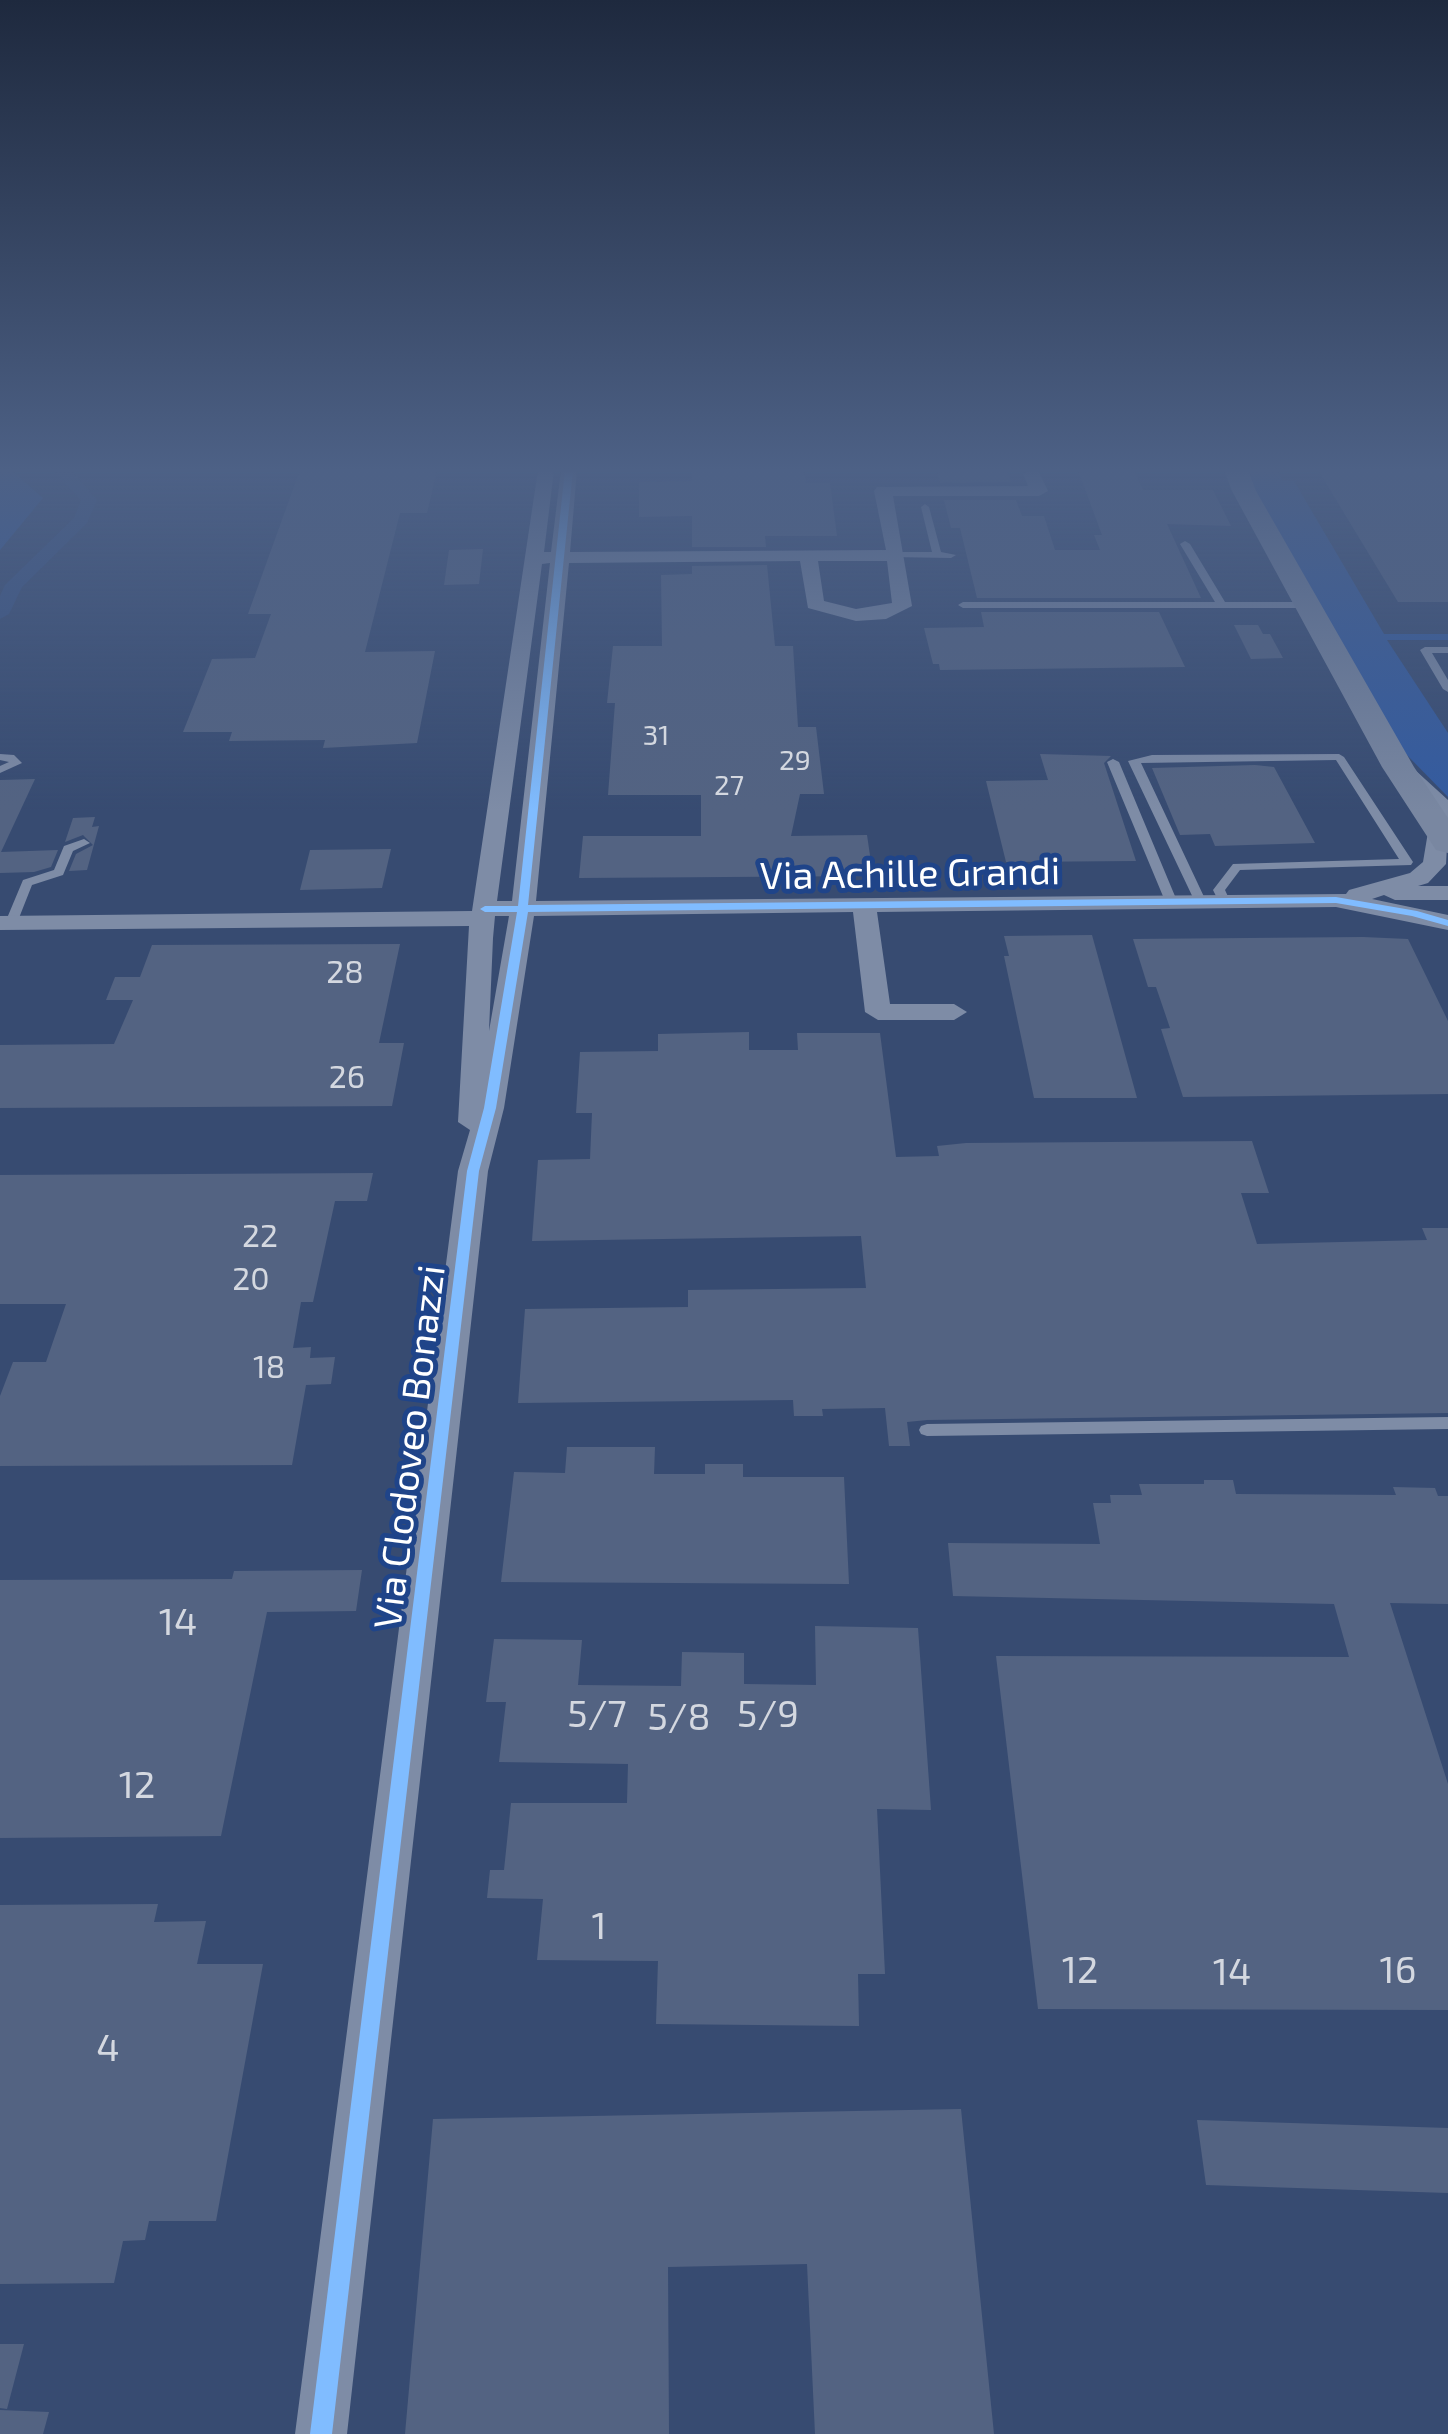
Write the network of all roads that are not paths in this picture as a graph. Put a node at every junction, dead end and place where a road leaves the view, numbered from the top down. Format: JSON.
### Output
{"nodes":[{"id":1,"x":529,"y":584,"type":"edge"},
{"id":2,"x":555,"y":584,"type":"edge"},
{"id":3,"x":811,"y":584,"type":"edge"},
{"id":4,"x":899,"y":584,"type":"edge"},
{"id":5,"x":1209,"y":584,"type":"edge"},
{"id":6,"x":1296,"y":584,"type":"edge"},
{"id":7,"x":963,"y":605,"type":"dead end"},
{"id":8,"x":1222,"y":606,"type":"junction"},
{"id":9,"x":1308,"y":606,"type":"junction"},
{"id":10,"x":1448,"y":650,"type":"edge"},
{"id":11,"x":1448,"y":689,"type":"edge"},
{"id":12,"x":0,"y":757,"type":"edge"},
{"id":13,"x":1113,"y":762,"type":"dead end"},
{"id":14,"x":0,"y":770,"type":"edge"},
{"id":15,"x":1446,"y":829,"type":"edge"},
{"id":16,"x":84,"y":843,"type":"dead end"},
{"id":17,"x":1448,"y":893,"type":"edge"},
{"id":18,"x":1370,"y":899,"type":"junction"},
{"id":19,"x":1212,"y":901,"type":"junction"},
{"id":20,"x":1171,"y":902,"type":"junction"},
{"id":21,"x":1448,"y":904,"type":"edge"},
{"id":22,"x":864,"y":905,"type":"junction"},
{"id":23,"x":523,"y":909,"type":"junction"},
{"id":24,"x":484,"y":914,"type":"junction"},
{"id":25,"x":5,"y":923,"type":"edge"},
{"id":26,"x":1448,"y":923,"type":"edge"},
{"id":27,"x":954,"y":1012,"type":"dead end"},
{"id":28,"x":474,"y":1171,"type":"junction"},
{"id":29,"x":1448,"y":1423,"type":"edge"},
{"id":30,"x":927,"y":1430,"type":"dead end"},
{"id":31,"x":321,"y":2434,"type":"edge"}],
"edges":[{"from":1,"to":24,"type":"street","name":"Via Clodoveo Bonazzi"},
{"from":2,"to":23,"type":"street","name":"Via Clodoveo Bonazzi"},
{"from":3,"to":4,"type":"street"},
{"from":5,"to":8,"type":"lane"},
{"from":6,"to":9,"type":"main road"},
{"from":7,"to":8,"type":"lane"},
{"from":8,"to":9,"type":"lane"},
{"from":9,"to":15,"type":"main road"},
{"from":10,"to":11,"type":"lane"},
{"from":12,"to":14,"type":"lane"},
{"from":13,"to":20,"type":"lane"},
{"from":15,"to":18,"type":"street","name":"Via Achille Grandi"},
{"from":16,"to":25,"type":"lane"},
{"from":17,"to":18,"type":"street","name":"Via Achille Grandi"},
{"from":18,"to":19,"type":"street","name":"Via Achille Grandi"},
{"from":18,"to":21,"type":"street","name":"Via Achille Grandi"},
{"from":18,"to":26,"type":"street","name":"Via Achille Grandi"},
{"from":19,"to":19,"type":"lane"},
{"from":19,"to":20,"type":"street","name":"Via Achille Grandi"},
{"from":20,"to":22,"type":"street","name":"Via Achille Grandi"},
{"from":22,"to":23,"type":"street","name":"Via Achille Grandi"},
{"from":22,"to":27,"type":"street"},
{"from":23,"to":24,"type":"street","name":"Via Achille Grandi"},
{"from":23,"to":28,"type":"street","name":"Via Clodoveo Bonazzi"},
{"from":24,"to":25,"type":"street"},
{"from":24,"to":28,"type":"street","name":"Via Clodoveo Bonazzi"},
{"from":28,"to":31,"type":"street","name":"Via Clodoveo Bonazzi"},
{"from":29,"to":30,"type":"lane"}]}
